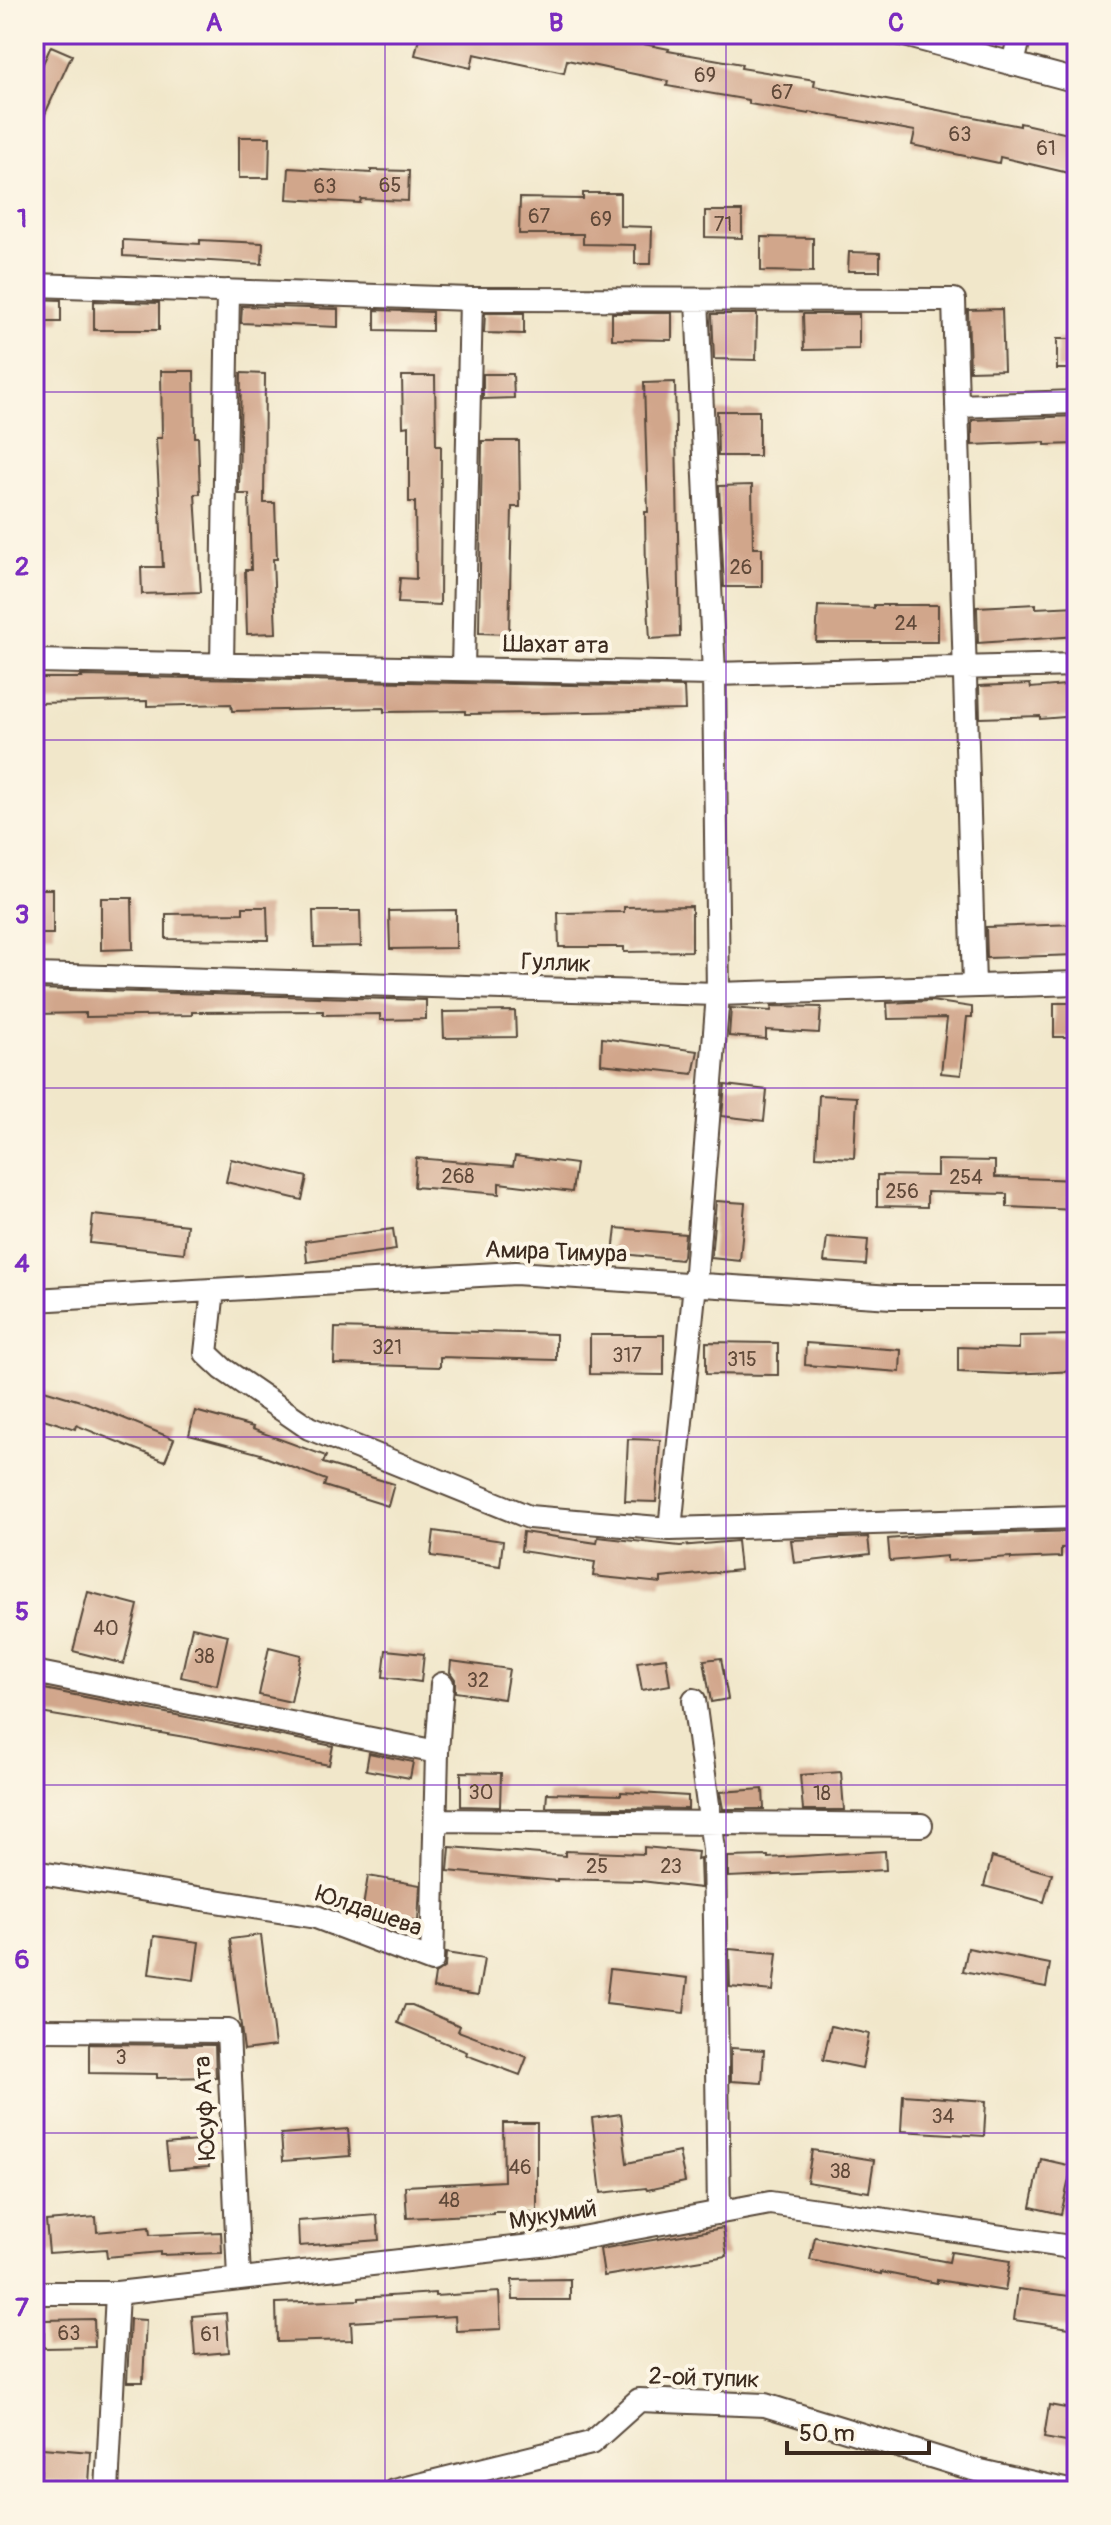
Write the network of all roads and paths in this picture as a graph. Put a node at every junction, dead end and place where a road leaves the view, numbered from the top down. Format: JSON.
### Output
{"nodes":[{"id":1,"x":901,"y":34,"type":"edge"},
{"id":2,"x":1020,"y":34,"type":"edge"},
{"id":3,"x":1013,"y":64,"type":"junction"},
{"id":4,"x":1077,"y":81,"type":"edge"},
{"id":5,"x":34,"y":285,"type":"edge"},
{"id":6,"x":228,"y":291,"type":"junction"},
{"id":7,"x":471,"y":299,"type":"junction"},
{"id":8,"x":697,"y":300,"type":"junction"},
{"id":9,"x":1077,"y":402,"type":"edge"},
{"id":10,"x":957,"y":406,"type":"junction"},
{"id":11,"x":34,"y":661,"type":"edge"},
{"id":12,"x":222,"y":665,"type":"junction"},
{"id":13,"x":1077,"y":665,"type":"edge"},
{"id":14,"x":964,"y":668,"type":"junction"},
{"id":15,"x":463,"y":669,"type":"junction"},
{"id":16,"x":714,"y":674,"type":"junction"},
{"id":17,"x":34,"y":975,"type":"edge"},
{"id":18,"x":1077,"y":983,"type":"edge"},
{"id":19,"x":974,"y":985,"type":"junction"},
{"id":20,"x":718,"y":994,"type":"junction"},
{"id":21,"x":695,"y":1284,"type":"junction"},
{"id":22,"x":213,"y":1290,"type":"junction"},
{"id":23,"x":1077,"y":1297,"type":"edge"},
{"id":24,"x":34,"y":1300,"type":"edge"},
{"id":25,"x":1077,"y":1517,"type":"edge"},
{"id":26,"x":670,"y":1529,"type":"junction"},
{"id":27,"x":34,"y":1672,"type":"edge"},
{"id":28,"x":442,"y":1684,"type":"dead end"},
{"id":29,"x":694,"y":1700,"type":"dead end"},
{"id":30,"x":437,"y":1752,"type":"junction"},
{"id":31,"x":436,"y":1820,"type":"junction"},
{"id":32,"x":710,"y":1823,"type":"junction"},
{"id":33,"x":921,"y":1825,"type":"dead end"},
{"id":34,"x":34,"y":1872,"type":"edge"},
{"id":35,"x":34,"y":2030,"type":"edge"},
{"id":36,"x":719,"y":2213,"type":"junction"},
{"id":37,"x":1077,"y":2248,"type":"edge"},
{"id":38,"x":239,"y":2279,"type":"junction"},
{"id":39,"x":34,"y":2293,"type":"edge"},
{"id":40,"x":117,"y":2293,"type":"junction"},
{"id":41,"x":107,"y":2491,"type":"edge"},
{"id":42,"x":395,"y":2491,"type":"edge"},
{"id":43,"x":1069,"y":2491,"type":"edge"}],
"edges":[{"from":1,"to":3,"type":"street"},
{"from":2,"to":3,"type":"street"},
{"from":3,"to":4,"type":"street"},
{"from":5,"to":6,"type":"street"},
{"from":6,"to":7,"type":"street"},
{"from":6,"to":12,"type":"street"},
{"from":7,"to":8,"type":"street"},
{"from":7,"to":15,"type":"street"},
{"from":8,"to":10,"type":"street"},
{"from":8,"to":16,"type":"street"},
{"from":9,"to":10,"type":"street"},
{"from":10,"to":14,"type":"street"},
{"from":11,"to":12,"type":"street","name":"Шахат ата"},
{"from":12,"to":15,"type":"street","name":"Шахат ата"},
{"from":13,"to":14,"type":"street","name":"Шахат ата"},
{"from":14,"to":16,"type":"street","name":"Шахат ата"},
{"from":14,"to":19,"type":"street"},
{"from":15,"to":16,"type":"street","name":"Шахат ата"},
{"from":16,"to":20,"type":"street"},
{"from":17,"to":20,"type":"street","name":"Гуллик"},
{"from":18,"to":19,"type":"street","name":"Гуллик"},
{"from":19,"to":20,"type":"street","name":"Гуллик"},
{"from":20,"to":21,"type":"street"},
{"from":21,"to":22,"type":"street","name":"Амира Тимура"},
{"from":21,"to":23,"type":"street","name":"Амира Тимура"},
{"from":21,"to":26,"type":"street"},
{"from":22,"to":24,"type":"street","name":"Амира Тимура"},
{"from":22,"to":26,"type":"street"},
{"from":25,"to":26,"type":"street"},
{"from":27,"to":30,"type":"street"},
{"from":28,"to":30,"type":"street","name":"Юлдашева"},
{"from":29,"to":32,"type":"street"},
{"from":30,"to":31,"type":"street","name":"Юлдашева"},
{"from":31,"to":32,"type":"street"},
{"from":31,"to":34,"type":"street","name":"Юлдашева"},
{"from":32,"to":33,"type":"street"},
{"from":32,"to":36,"type":"street"},
{"from":35,"to":38,"type":"street","name":"Юсуф Ата"},
{"from":36,"to":37,"type":"street","name":"Мукумий"},
{"from":36,"to":38,"type":"street","name":"Мукумий"},
{"from":38,"to":40,"type":"street","name":"Мукумий"},
{"from":39,"to":40,"type":"street","name":"Мукумий"},
{"from":40,"to":41,"type":"street"},
{"from":42,"to":43,"type":"street","name":"2-ой тупик"}]}
